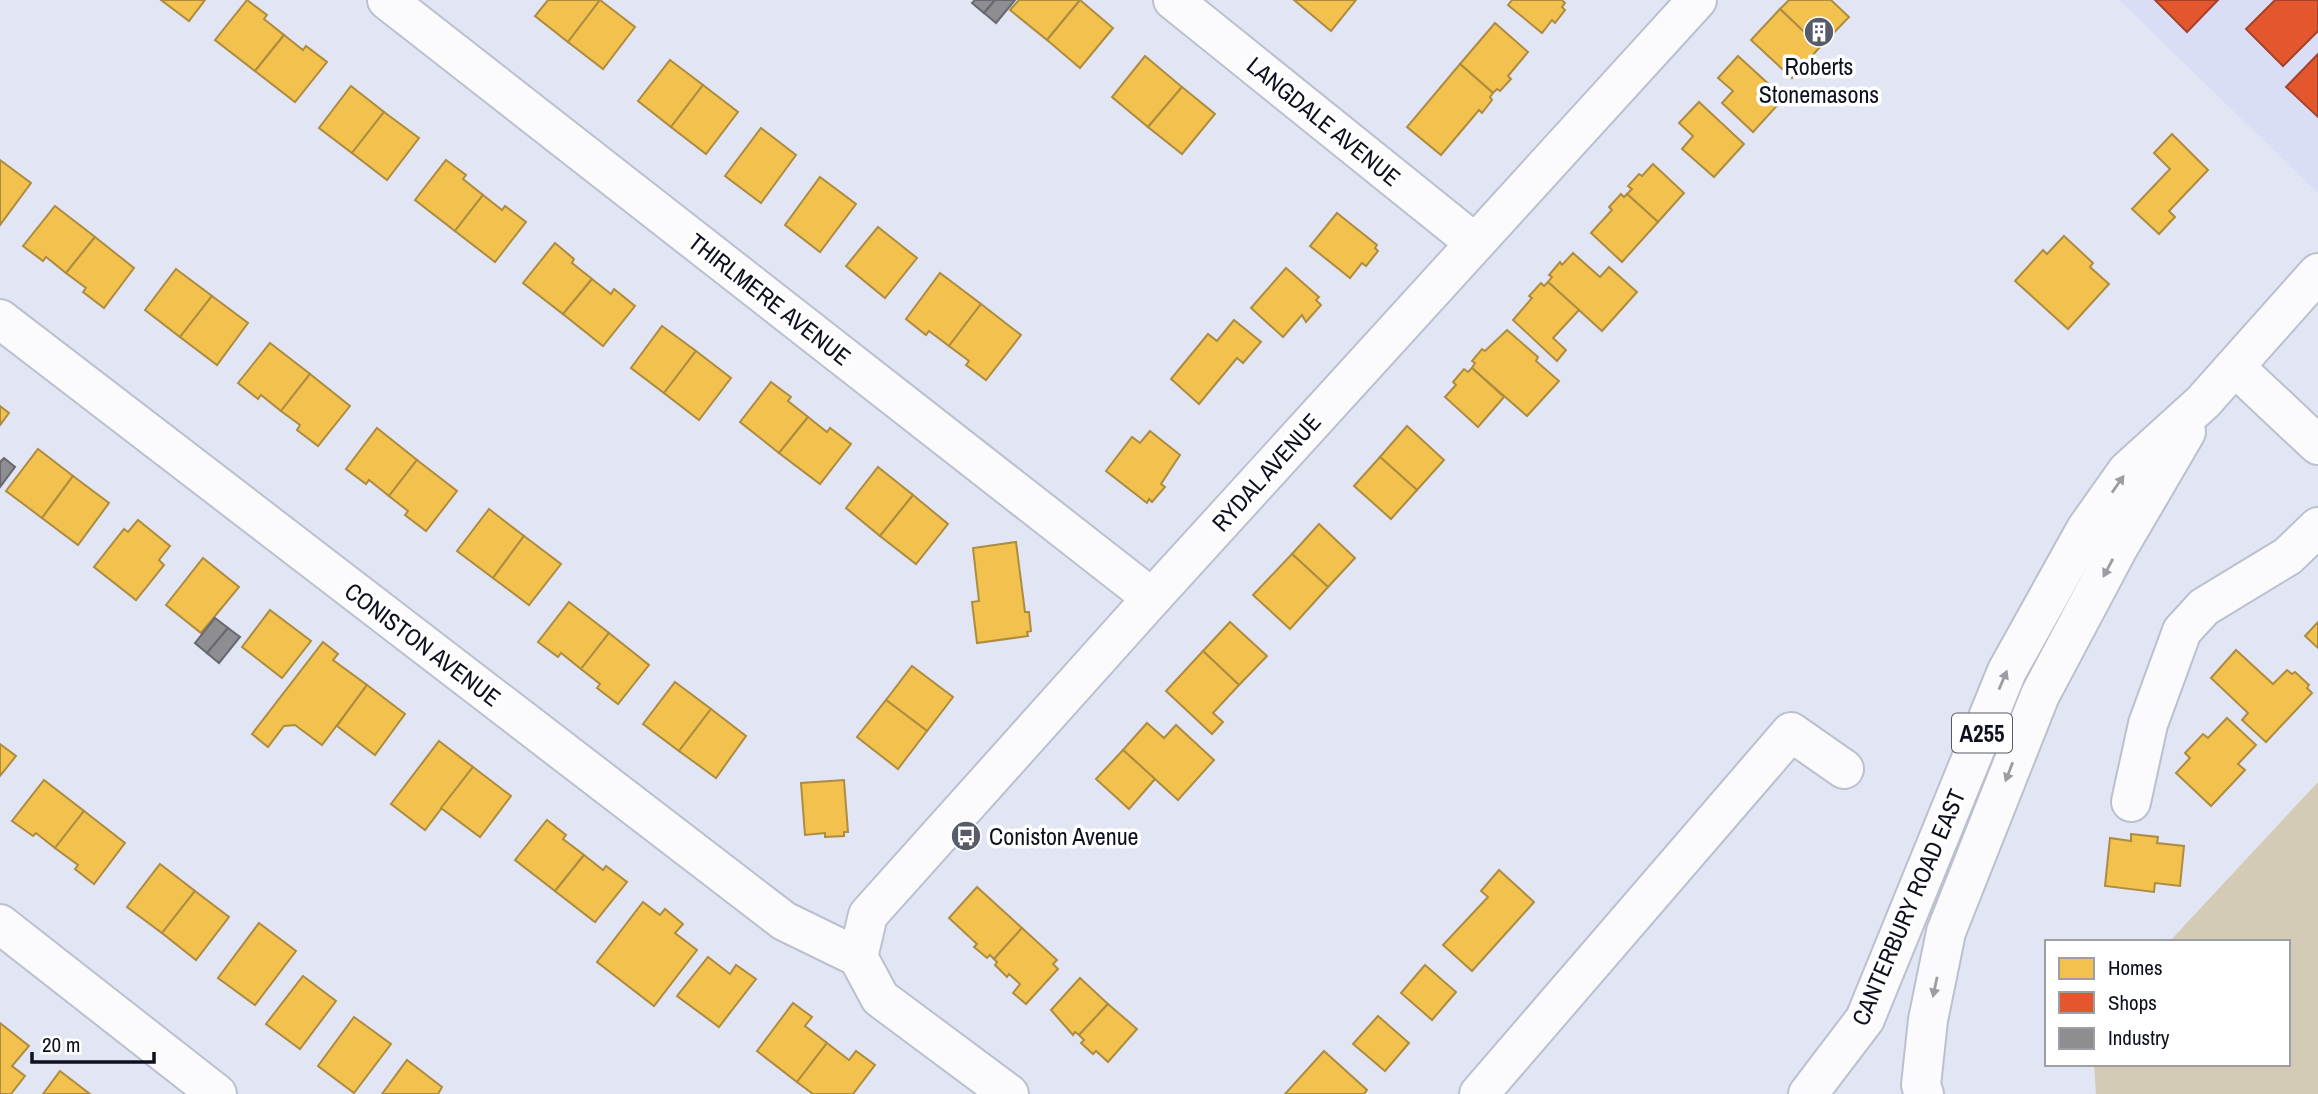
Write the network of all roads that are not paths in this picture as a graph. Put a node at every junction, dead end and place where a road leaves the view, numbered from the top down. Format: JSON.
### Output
{"nodes":[{"id":1,"x":387,"y":0,"type":"edge"},
{"id":2,"x":1173,"y":0,"type":"edge"},
{"id":3,"x":1697,"y":0,"type":"edge"},
{"id":4,"x":1475,"y":243,"type":"junction"},
{"id":5,"x":2318,"y":273,"type":"edge"},
{"id":6,"x":0,"y":318,"type":"edge"},
{"id":7,"x":2235,"y":368,"type":"junction"},
{"id":8,"x":2203,"y":402,"type":"junction"},
{"id":9,"x":2318,"y":445,"type":"edge"},
{"id":10,"x":2318,"y":527,"type":"edge"},
{"id":11,"x":1152,"y":598,"type":"junction"},
{"id":12,"x":1844,"y":769,"type":"dead end"},
{"id":13,"x":2131,"y":802,"type":"dead end"},
{"id":14,"x":0,"y":924,"type":"edge"},
{"id":15,"x":858,"y":957,"type":"junction"},
{"id":16,"x":217,"y":1094,"type":"edge"},
{"id":17,"x":1009,"y":1094,"type":"edge"},
{"id":18,"x":1479,"y":1094,"type":"edge"},
{"id":19,"x":1808,"y":1094,"type":"edge"},
{"id":20,"x":1924,"y":1094,"type":"edge"}],
"edges":[{"from":1,"to":11,"type":"street","name":"THIRLMERE AVENUE"},
{"from":2,"to":4,"type":"street","name":"LANGDALE AVENUE"},
{"from":3,"to":4,"type":"street","name":"RYDAL AVENUE"},
{"from":4,"to":11,"type":"street","name":"RYDAL AVENUE"},
{"from":5,"to":7,"type":"street","name":"CANTERBURY ROAD EAST","number":"A255"},
{"from":6,"to":15,"type":"street","name":"CONISTON AVENUE"},
{"from":7,"to":8,"type":"street","name":"CANTERBURY ROAD EAST","number":"A255"},
{"from":7,"to":9,"type":"street"},
{"from":19,"to":8,"type":"street","name":"CANTERBURY ROAD EAST","number":"A255","one_way":true},
{"from":8,"to":20,"type":"street","name":"CANTERBURY ROAD EAST","number":"A255","one_way":true},
{"from":10,"to":13,"type":"street"},
{"from":11,"to":15,"type":"street","name":"RYDAL AVENUE"},
{"from":12,"to":18,"type":"street"},
{"from":14,"to":16,"type":"street"},
{"from":15,"to":17,"type":"street"}]}
